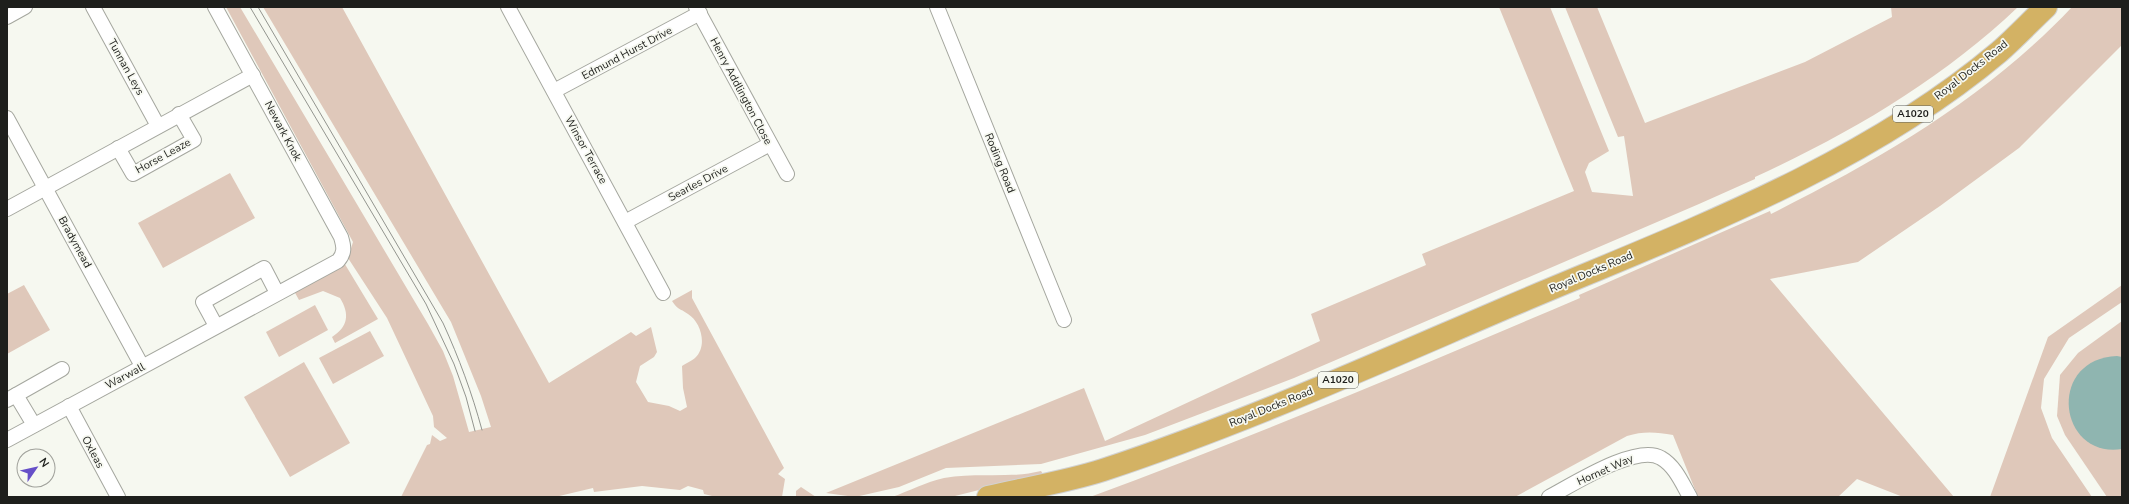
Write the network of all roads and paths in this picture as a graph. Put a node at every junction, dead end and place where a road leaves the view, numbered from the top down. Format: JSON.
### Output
{"nodes":[{"id":1,"x":25,"y":7,"type":"edge"},
{"id":2,"x":93,"y":7,"type":"edge"},
{"id":3,"x":216,"y":7,"type":"edge"},
{"id":4,"x":508,"y":7,"type":"edge"},
{"id":5,"x":937,"y":7,"type":"edge"},
{"id":6,"x":2046,"y":7,"type":"edge"},
{"id":7,"x":698,"y":10,"type":"edge"},
{"id":8,"x":7,"y":17,"type":"edge"},
{"id":9,"x":253,"y":75,"type":"junction"},
{"id":10,"x":554,"y":92,"type":"junction"},
{"id":11,"x":179,"y":114,"type":"junction"},
{"id":12,"x":7,"y":118,"type":"edge"},
{"id":13,"x":158,"y":126,"type":"junction"},
{"id":14,"x":770,"y":144,"type":"junction"},
{"id":15,"x":118,"y":148,"type":"junction"},
{"id":16,"x":787,"y":174,"type":"dead end"},
{"id":17,"x":45,"y":188,"type":"junction"},
{"id":18,"x":7,"y":209,"type":"edge"},
{"id":19,"x":625,"y":222,"type":"junction"},
{"id":20,"x":343,"y":256,"type":"joint"},
{"id":21,"x":277,"y":293,"type":"junction"},
{"id":22,"x":663,"y":293,"type":"dead end"},
{"id":23,"x":1064,"y":320,"type":"dead end"},
{"id":24,"x":216,"y":326,"type":"junction"},
{"id":25,"x":142,"y":366,"type":"junction"},
{"id":26,"x":62,"y":368,"type":"dead end"},
{"id":27,"x":12,"y":397,"type":"edge"},
{"id":28,"x":69,"y":406,"type":"junction"},
{"id":29,"x":34,"y":425,"type":"junction"},
{"id":30,"x":7,"y":440,"type":"edge"},
{"id":31,"x":1100,"y":471,"type":"junction"},
{"id":32,"x":118,"y":497,"type":"edge"},
{"id":33,"x":988,"y":497,"type":"edge"},
{"id":34,"x":1048,"y":497,"type":"edge"},
{"id":35,"x":1549,"y":497,"type":"edge"},
{"id":36,"x":1690,"y":497,"type":"edge"}],
"edges":[{"from":1,"to":8,"type":"street"},
{"from":2,"to":13,"type":"street","name":"Tunnan Leys"},
{"from":3,"to":9,"type":"street","name":"Newark Knok"},
{"from":4,"to":10,"type":"street","name":"Winsor Terrace"},
{"from":5,"to":23,"type":"street","name":"Roding Road"},
{"from":6,"to":31,"type":"highway","name":"Royal Docks Road","number":"A1020"},
{"from":7,"to":10,"type":"street","name":"Edmund Hurst Drive"},
{"from":7,"to":14,"type":"street","name":"Henry Addlington Close"},
{"from":9,"to":11,"type":"street"},
{"from":9,"to":20,"type":"street","name":"Newark Knok"},
{"from":10,"to":19,"type":"street","name":"Winsor Terrace"},
{"from":11,"to":13,"type":"street"},
{"from":11,"to":15,"type":"street","name":"Horse Leaze"},
{"from":12,"to":17,"type":"street","name":"Bradymead"},
{"from":13,"to":15,"type":"street"},
{"from":14,"to":16,"type":"street","name":"Henry Addlington Close"},
{"from":14,"to":19,"type":"street","name":"Searles Drive"},
{"from":15,"to":17,"type":"street"},
{"from":17,"to":18,"type":"street"},
{"from":17,"to":25,"type":"street","name":"Bradymead"},
{"from":19,"to":22,"type":"street","name":"Winsor Terrace"},
{"from":20,"to":21,"type":"street","name":"Warwall"},
{"from":21,"to":24,"type":"street","name":"Warwall"},
{"from":21,"to":24,"type":"street"},
{"from":24,"to":25,"type":"street","name":"Warwall"},
{"from":25,"to":28,"type":"street","name":"Warwall"},
{"from":26,"to":27,"type":"street"},
{"from":27,"to":29,"type":"street"},
{"from":28,"to":29,"type":"street","name":"Warwall"},
{"from":28,"to":32,"type":"street","name":"Oxleas"},
{"from":29,"to":30,"type":"street","name":"Warwall"},
{"from":31,"to":33,"type":"highway","name":"Royal Docks Road","number":"A1020"},
{"from":31,"to":34,"type":"highway","name":"Royal Docks Road","number":"A1020"},
{"from":35,"to":36,"type":"street","name":"Hornet Way"}]}
